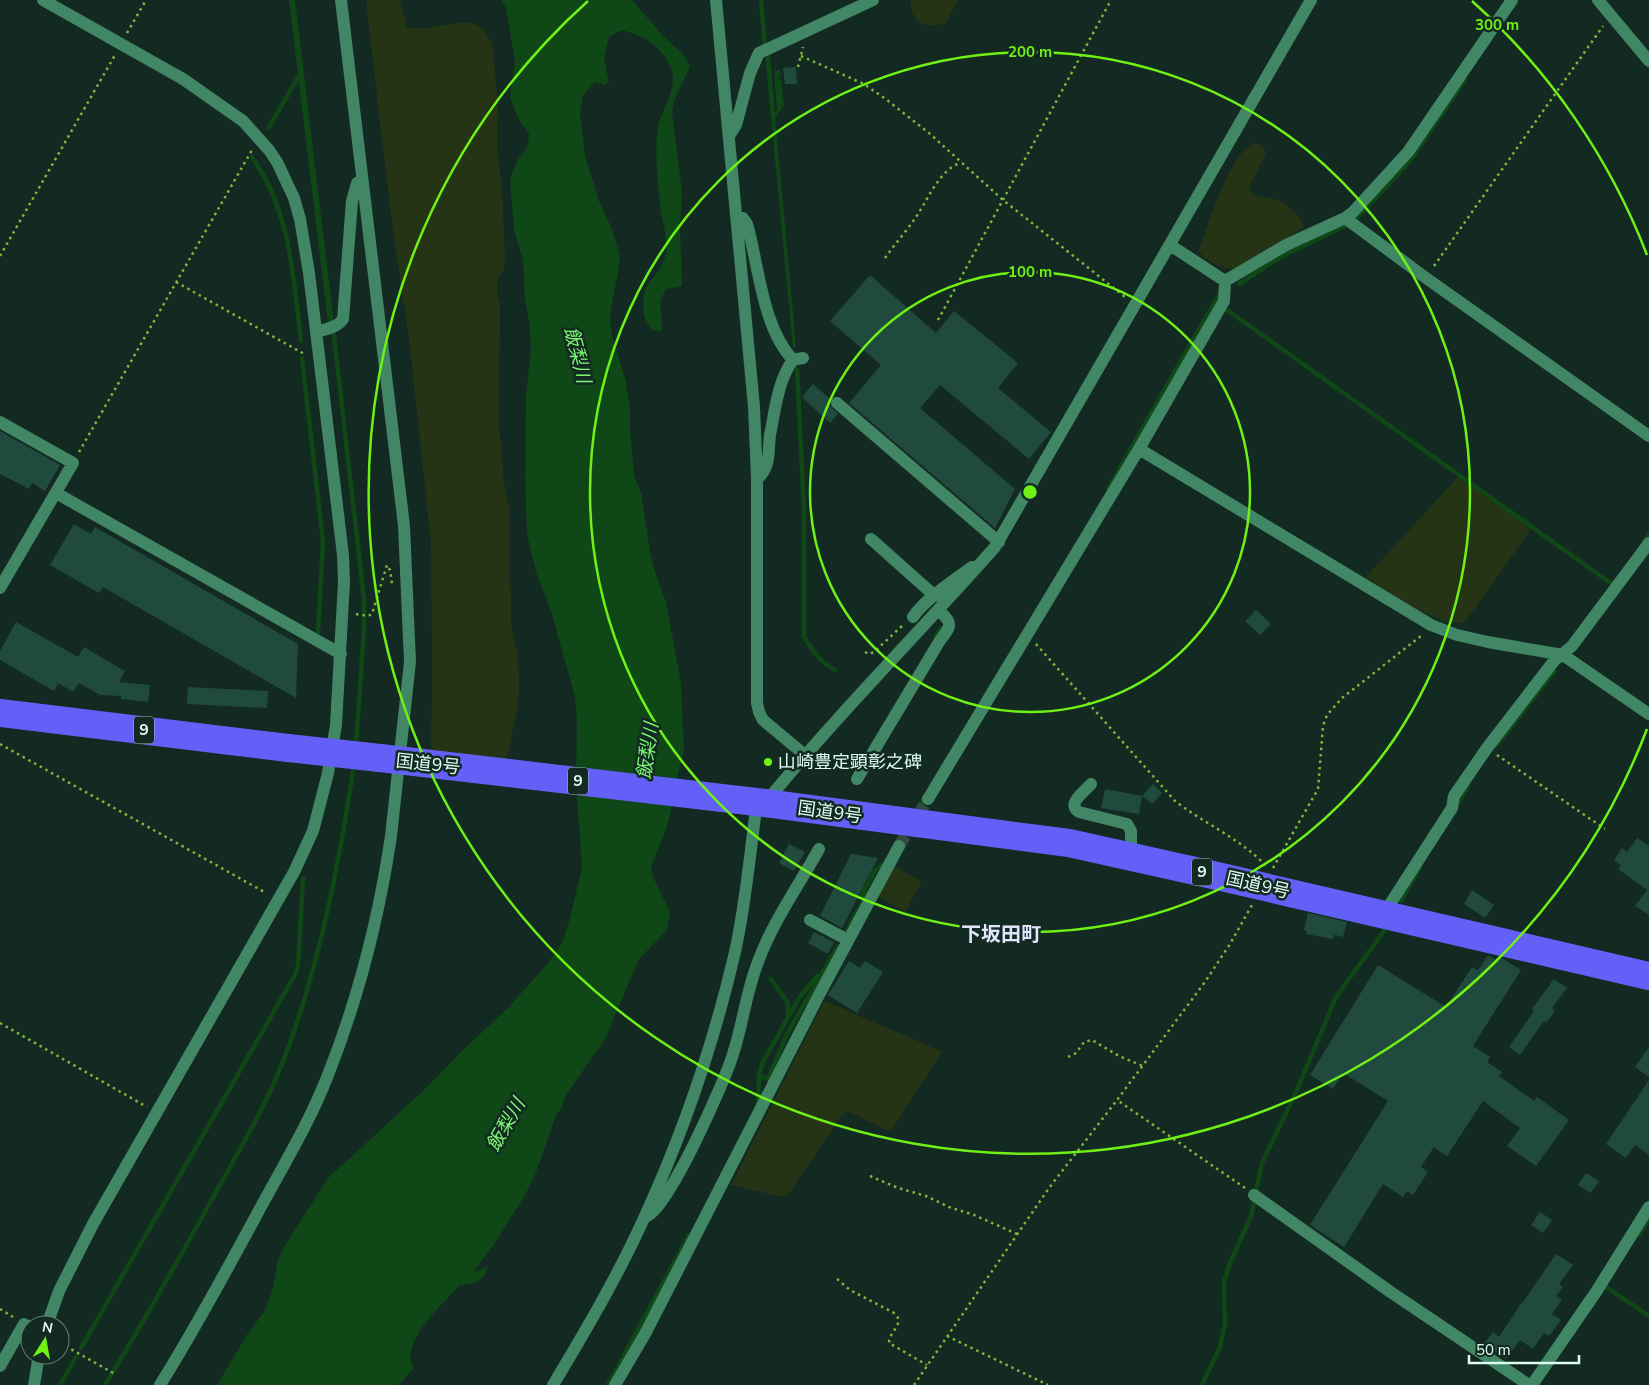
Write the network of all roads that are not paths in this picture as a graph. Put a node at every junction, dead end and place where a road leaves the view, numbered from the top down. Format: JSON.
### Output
{"nodes":[{"id":1,"x":43,"y":0,"type":"edge"},
{"id":2,"x":341,"y":0,"type":"edge"},
{"id":3,"x":716,"y":0,"type":"edge"},
{"id":4,"x":874,"y":0,"type":"edge"},
{"id":5,"x":1311,"y":0,"type":"edge"},
{"id":6,"x":1512,"y":0,"type":"edge"},
{"id":7,"x":1598,"y":0,"type":"edge"},
{"id":8,"x":1649,"y":61,"type":"edge"},
{"id":9,"x":729,"y":136,"type":"junction"},
{"id":10,"x":362,"y":179,"type":"junction"},
{"id":11,"x":737,"y":216,"type":"junction"},
{"id":12,"x":1345,"y":218,"type":"junction"},
{"id":13,"x":1170,"y":246,"type":"junction"},
{"id":14,"x":1226,"y":282,"type":"junction"},
{"id":15,"x":316,"y":332,"type":"junction"},
{"id":16,"x":837,"y":403,"type":"dead end"},
{"id":17,"x":0,"y":422,"type":"edge"},
{"id":18,"x":1649,"y":436,"type":"edge"},
{"id":19,"x":1139,"y":449,"type":"junction"},
{"id":20,"x":758,"y":479,"type":"junction"},
{"id":21,"x":56,"y":493,"type":"junction"},
{"id":22,"x":871,"y":539,"type":"dead end"},
{"id":23,"x":999,"y":542,"type":"junction"},
{"id":24,"x":1649,"y":543,"type":"edge"},
{"id":25,"x":1645,"y":556,"type":"edge"},
{"id":26,"x":986,"y":558,"type":"junction"},
{"id":27,"x":0,"y":588,"type":"edge"},
{"id":28,"x":934,"y":596,"type":"junction"},
{"id":29,"x":939,"y":611,"type":"junction"},
{"id":30,"x":912,"y":617,"type":"road end"},
{"id":31,"x":341,"y":654,"type":"junction"},
{"id":32,"x":1563,"y":655,"type":"junction"},
{"id":33,"x":0,"y":713,"type":"edge"},
{"id":34,"x":1649,"y":714,"type":"edge"},
{"id":35,"x":805,"y":755,"type":"junction"},
{"id":36,"x":396,"y":760,"type":"junction"},
{"id":37,"x":857,"y":779,"type":"dead end"},
{"id":38,"x":1091,"y":784,"type":"dead end"},
{"id":39,"x":928,"y":799,"type":"tunnel mouth"},
{"id":40,"x":757,"y":802,"type":"junction"},
{"id":41,"x":899,"y":846,"type":"tunnel mouth"},
{"id":42,"x":819,"y":849,"type":"dead end"},
{"id":43,"x":1131,"y":856,"type":"junction"},
{"id":44,"x":1383,"y":915,"type":"junction"},
{"id":45,"x":810,"y":920,"type":"dead end"},
{"id":46,"x":844,"y":938,"type":"junction"},
{"id":47,"x":1649,"y":976,"type":"edge"},
{"id":48,"x":1256,"y":1196,"type":"road end"},
{"id":49,"x":1649,"y":1207,"type":"edge"},
{"id":50,"x":645,"y":1217,"type":"junction"},
{"id":51,"x":51,"y":1315,"type":"edge"},
{"id":52,"x":20,"y":1331,"type":"edge"},
{"id":53,"x":37,"y":1365,"type":"edge"},
{"id":54,"x":0,"y":1366,"type":"edge"},
{"id":55,"x":34,"y":1385,"type":"edge"},
{"id":56,"x":160,"y":1385,"type":"edge"},
{"id":57,"x":553,"y":1385,"type":"edge"},
{"id":58,"x":615,"y":1385,"type":"edge"},
{"id":59,"x":1531,"y":1385,"type":"edge"}],
"edges":[{"from":1,"to":15,"type":"street"},
{"from":2,"to":10,"type":"street"},
{"from":3,"to":9,"type":"street"},
{"from":4,"to":9,"type":"street"},
{"from":5,"to":13,"type":"street"},
{"from":6,"to":12,"type":"street"},
{"from":7,"to":8,"type":"street"},
{"from":9,"to":11,"type":"street"},
{"from":10,"to":15,"type":"street"},
{"from":10,"to":36,"type":"street"},
{"from":11,"to":20,"type":"street"},
{"from":11,"to":20,"type":"street"},
{"from":12,"to":14,"type":"street"},
{"from":12,"to":18,"type":"street"},
{"from":13,"to":14,"type":"street"},
{"from":13,"to":23,"type":"street"},
{"from":14,"to":19,"type":"street"},
{"from":15,"to":31,"type":"street"},
{"from":16,"to":23,"type":"street"},
{"from":17,"to":21,"type":"street"},
{"from":19,"to":32,"type":"street"},
{"from":19,"to":39,"type":"street"},
{"from":20,"to":35,"type":"street"},
{"from":21,"to":27,"type":"street"},
{"from":21,"to":31,"type":"street"},
{"from":22,"to":28,"type":"street"},
{"from":23,"to":26,"type":"street"},
{"from":24,"to":25,"type":"street"},
{"from":25,"to":32,"type":"street"},
{"from":26,"to":28,"type":"street"},
{"from":26,"to":29,"type":"street"},
{"from":28,"to":30,"type":"street"},
{"from":29,"to":35,"type":"street"},
{"from":29,"to":37,"type":"street"},
{"from":31,"to":51,"type":"street"},
{"from":32,"to":34,"type":"street"},
{"from":32,"to":44,"type":"street"},
{"from":33,"to":36,"type":"highway","name":"国道9号","number":"9","bridge":true},
{"from":35,"to":40,"type":"street"},
{"from":36,"to":40,"type":"highway","name":"国道9号","number":"9"},
{"from":36,"to":56,"type":"street"},
{"from":38,"to":43,"type":"street"},
{"from":40,"to":43,"type":"highway","name":"国道9号","number":"9"},
{"from":40,"to":50,"type":"street"},
{"from":41,"to":46,"type":"street"},
{"from":42,"to":50,"type":"street"},
{"from":43,"to":44,"type":"highway","name":"国道9号","number":"9"},
{"from":44,"to":47,"type":"highway","name":"国道9号","number":"9"},
{"from":45,"to":46,"type":"street"},
{"from":46,"to":58,"type":"street"},
{"from":48,"to":59,"type":"street"},
{"from":49,"to":59,"type":"street"},
{"from":50,"to":57,"type":"street"},
{"from":52,"to":54,"type":"street"},
{"from":53,"to":55,"type":"street"}]}
